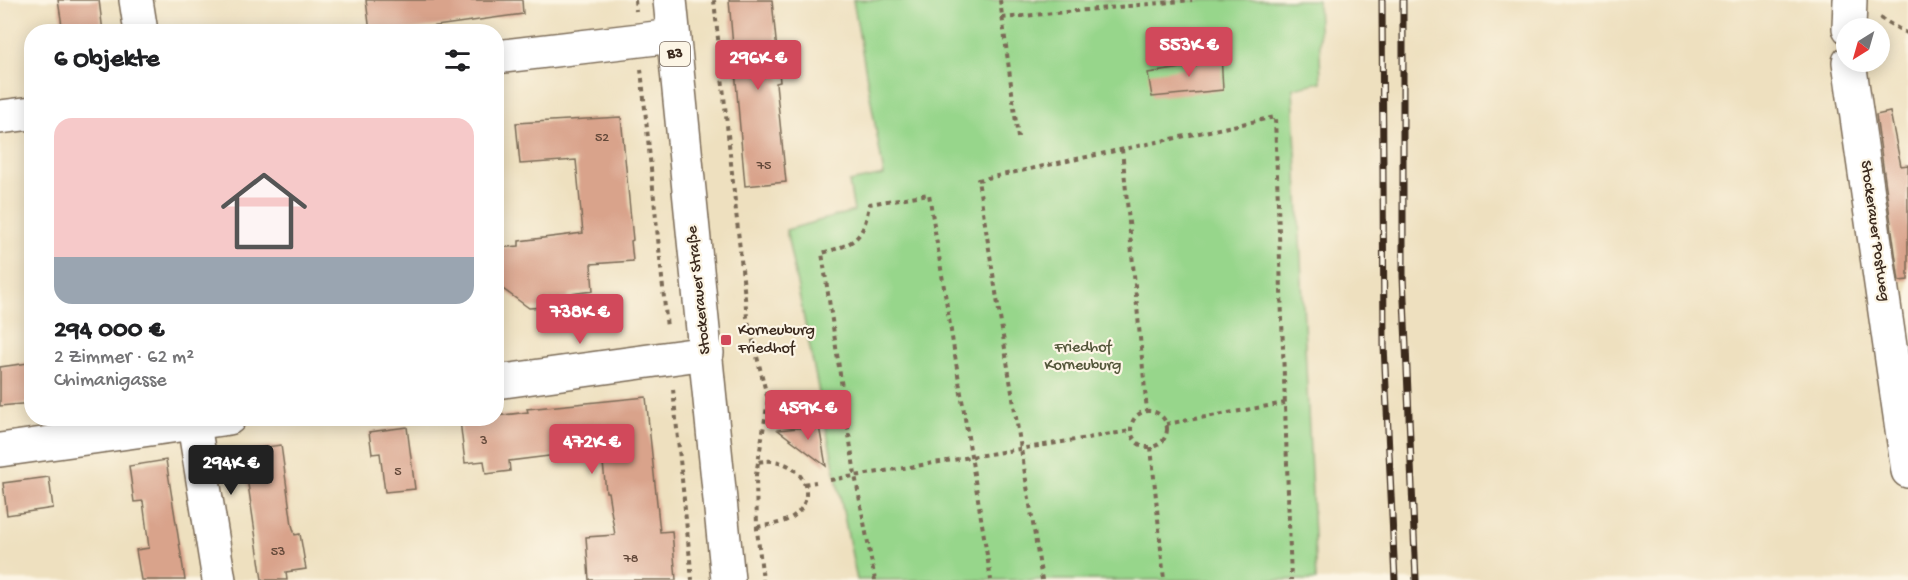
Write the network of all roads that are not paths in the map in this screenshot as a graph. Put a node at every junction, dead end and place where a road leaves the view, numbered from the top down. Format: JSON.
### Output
{"nodes":[{"id":1,"x":136,"y":0,"type":"edge"},
{"id":2,"x":669,"y":0,"type":"edge"},
{"id":3,"x":1850,"y":0,"type":"edge"},
{"id":4,"x":1849,"y":18,"type":"edge"},
{"id":5,"x":140,"y":24,"type":"edge"},
{"id":6,"x":673,"y":36,"type":"junction"},
{"id":7,"x":504,"y":56,"type":"edge"},
{"id":8,"x":1850,"y":72,"type":"edge"},
{"id":9,"x":24,"y":114,"type":"edge"},
{"id":10,"x":0,"y":117,"type":"edge"},
{"id":11,"x":707,"y":353,"type":"junction"},
{"id":12,"x":504,"y":381,"type":"edge"},
{"id":13,"x":161,"y":426,"type":"edge"},
{"id":14,"x":195,"y":426,"type":"edge"},
{"id":15,"x":0,"y":450,"type":"edge"},
{"id":16,"x":1908,"y":471,"type":"edge"},
{"id":17,"x":219,"y":580,"type":"edge"},
{"id":18,"x":728,"y":580,"type":"edge"}],
"edges":[{"from":1,"to":5,"type":"street"},
{"from":2,"to":6,"type":"street","name":"Stockerauer Straße","number":"B3"},
{"from":3,"to":4,"type":"street"},
{"from":6,"to":7,"type":"street"},
{"from":6,"to":11,"type":"street","name":"Stockerauer Straße","number":"B3"},
{"from":8,"to":16,"type":"street","name":"Stockerauer Postweg"},
{"from":9,"to":10,"type":"street"},
{"from":11,"to":12,"type":"street"},
{"from":11,"to":18,"type":"street","name":"Stockerauer Straße","number":"B3"},
{"from":13,"to":15,"type":"street"},
{"from":14,"to":17,"type":"street"}]}
